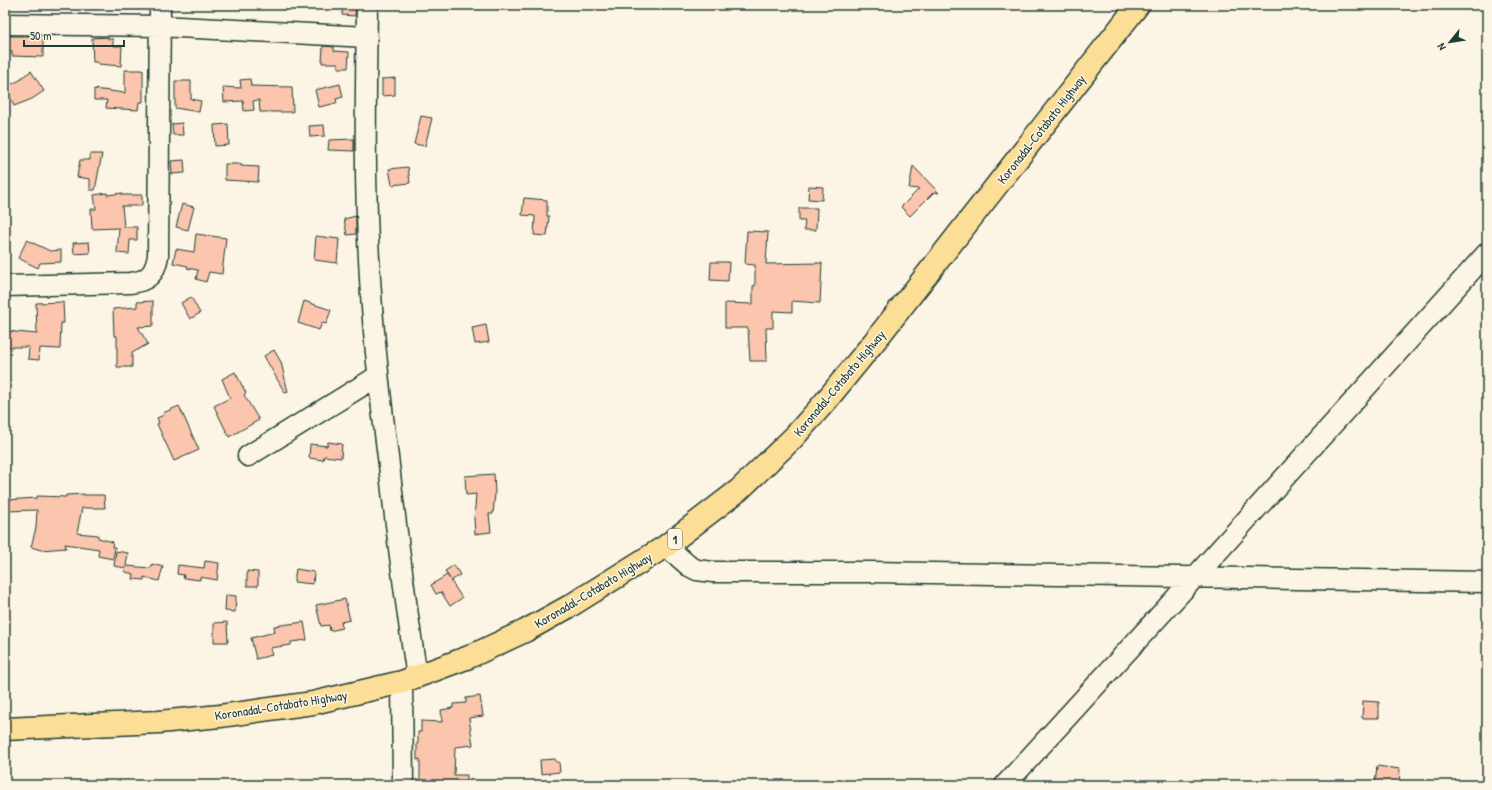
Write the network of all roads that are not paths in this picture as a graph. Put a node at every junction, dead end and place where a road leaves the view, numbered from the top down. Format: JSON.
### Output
{"nodes":[{"id":1,"x":160,"y":5,"type":"edge"},
{"id":2,"x":367,"y":5,"type":"edge"},
{"id":3,"x":1138,"y":5,"type":"edge"},
{"id":4,"x":5,"y":24,"type":"edge"},
{"id":5,"x":160,"y":26,"type":"junction"},
{"id":6,"x":367,"y":37,"type":"junction"},
{"id":7,"x":1487,"y":253,"type":"edge"},
{"id":8,"x":5,"y":286,"type":"edge"},
{"id":9,"x":378,"y":376,"type":"junction"},
{"id":10,"x":248,"y":456,"type":"dead end"},
{"id":11,"x":666,"y":546,"type":"junction"},
{"id":12,"x":1194,"y":578,"type":"junction"},
{"id":13,"x":1487,"y":582,"type":"edge"},
{"id":14,"x":410,"y":679,"type":"junction"},
{"id":15,"x":5,"y":729,"type":"edge"},
{"id":16,"x":403,"y":785,"type":"edge"},
{"id":17,"x":1005,"y":785,"type":"edge"}],
"edges":[{"from":1,"to":5,"type":"street"},
{"from":2,"to":6,"type":"street"},
{"from":3,"to":11,"type":"highway","name":"Koronadal-Cotabato Highway","number":"1"},
{"from":4,"to":5,"type":"street"},
{"from":5,"to":6,"type":"street"},
{"from":5,"to":8,"type":"street"},
{"from":6,"to":9,"type":"street"},
{"from":7,"to":12,"type":"street"},
{"from":9,"to":10,"type":"street"},
{"from":9,"to":14,"type":"street"},
{"from":11,"to":12,"type":"street"},
{"from":11,"to":14,"type":"highway","name":"Koronadal-Cotabato Highway","number":"1"},
{"from":12,"to":13,"type":"street"},
{"from":12,"to":17,"type":"street"},
{"from":14,"to":15,"type":"highway","name":"Koronadal-Cotabato Highway","number":"1"},
{"from":14,"to":16,"type":"street"}]}
